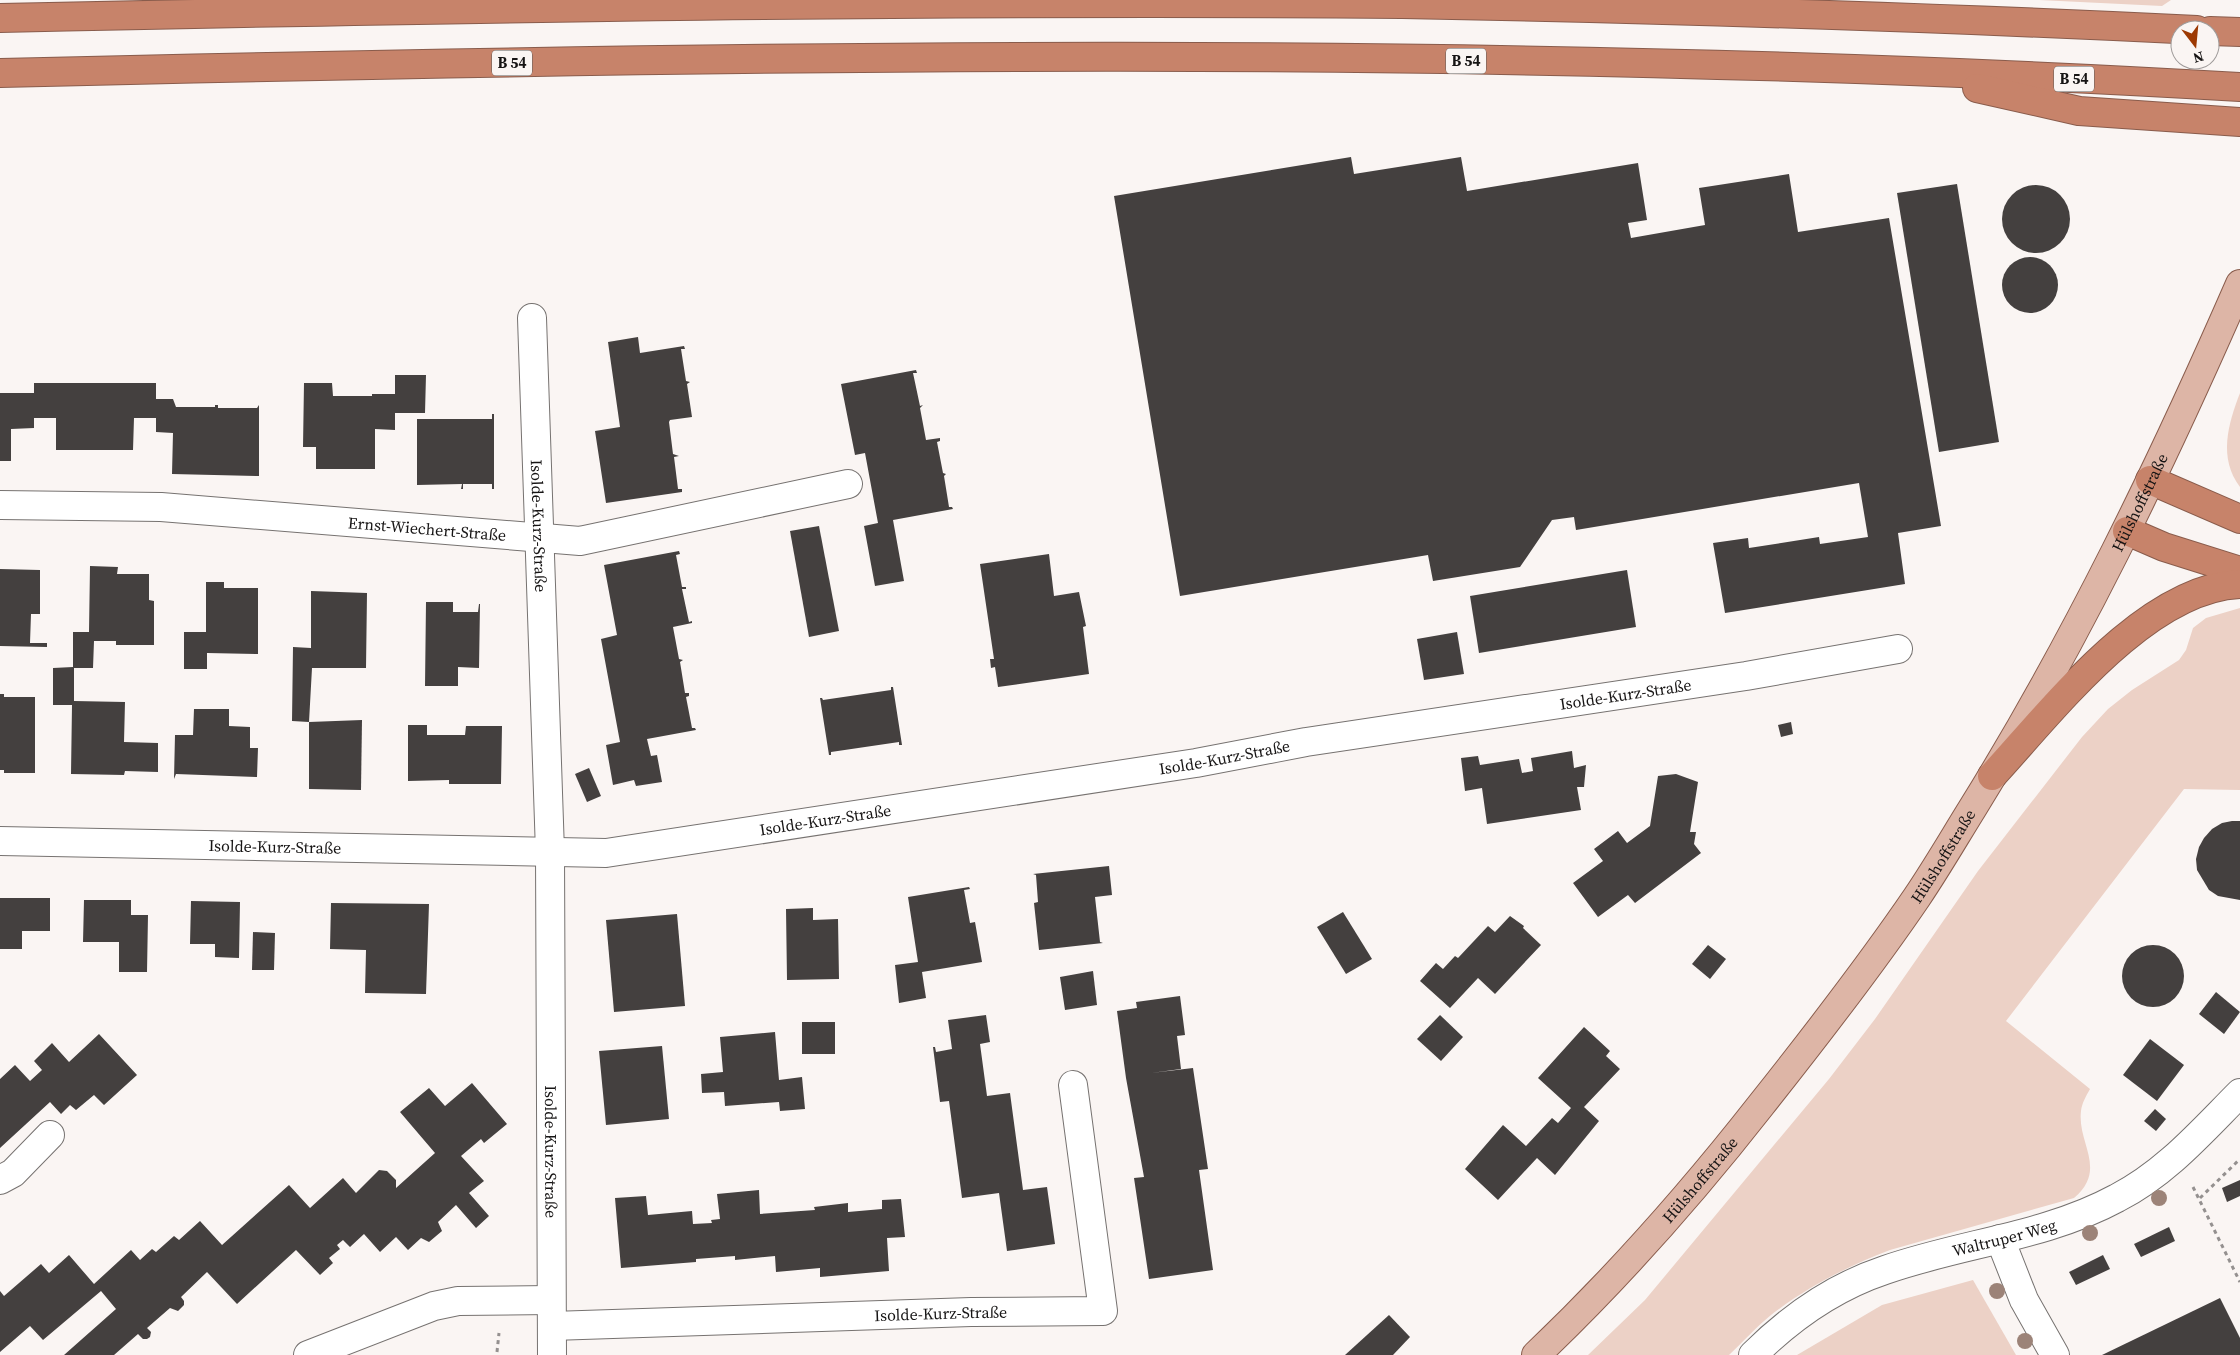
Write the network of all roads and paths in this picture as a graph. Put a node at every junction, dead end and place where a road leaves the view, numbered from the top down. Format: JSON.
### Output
{"nodes":[{"id":1,"x":691,"y":3,"type":"edge"},
{"id":2,"x":0,"y":18,"type":"edge"},
{"id":3,"x":2170,"y":29,"type":"edge"},
{"id":4,"x":2220,"y":31,"type":"edge"},
{"id":5,"x":2240,"y":32,"type":"edge"},
{"id":6,"x":1907,"y":72,"type":"junction"},
{"id":7,"x":0,"y":73,"type":"edge"},
{"id":8,"x":2240,"y":87,"type":"edge"},
{"id":9,"x":2240,"y":122,"type":"edge"},
{"id":10,"x":2240,"y":284,"type":"edge"},
{"id":11,"x":532,"y":318,"type":"dead end"},
{"id":12,"x":2150,"y":480,"type":"junction"},
{"id":13,"x":848,"y":484,"type":"dead end"},
{"id":14,"x":0,"y":505,"type":"edge"},
{"id":15,"x":2240,"y":519,"type":"edge"},
{"id":16,"x":2127,"y":531,"type":"junction"},
{"id":17,"x":538,"y":539,"type":"junction"},
{"id":18,"x":2240,"y":572,"type":"edge"},
{"id":19,"x":2240,"y":584,"type":"edge"},
{"id":20,"x":1898,"y":649,"type":"dead end"},
{"id":21,"x":1992,"y":776,"type":"junction"},
{"id":22,"x":0,"y":842,"type":"edge"},
{"id":23,"x":550,"y":852,"type":"junction"},
{"id":24,"x":1072,"y":1085,"type":"dead end"},
{"id":25,"x":2240,"y":1092,"type":"edge"},
{"id":26,"x":50,"y":1135,"type":"dead end"},
{"id":27,"x":2240,"y":1159,"type":"edge"},
{"id":28,"x":0,"y":1180,"type":"edge"},
{"id":29,"x":2193,"y":1187,"type":"dead end"},
{"id":30,"x":2200,"y":1198,"type":"junction"},
{"id":31,"x":2000,"y":1239,"type":"junction"},
{"id":32,"x":2240,"y":1282,"type":"edge"},
{"id":33,"x":552,"y":1313,"type":"junction"},
{"id":34,"x":308,"y":1355,"type":"edge"},
{"id":35,"x":552,"y":1355,"type":"edge"},
{"id":36,"x":1536,"y":1355,"type":"edge"},
{"id":37,"x":1752,"y":1355,"type":"edge"},
{"id":38,"x":2055,"y":1355,"type":"edge"}],
"edges":[{"from":1,"to":2,"type":"highway"},
{"from":1,"to":3,"type":"highway"},
{"from":4,"to":5,"type":"highway"},
{"from":6,"to":7,"type":"highway","number":"B 54"},
{"from":6,"to":8,"type":"highway","number":"B 54"},
{"from":6,"to":9,"type":"highway"},
{"from":10,"to":12,"type":"main road","name":"Hülshoffstraße"},
{"from":11,"to":17,"type":"street","name":"Isolde-Kurz-Straße"},
{"from":12,"to":15,"type":"highway"},
{"from":12,"to":16,"type":"main road","name":"Hülshoffstraße"},
{"from":13,"to":17,"type":"street","name":"Ernst-Wiechert-Straße"},
{"from":14,"to":17,"type":"street","name":"Ernst-Wiechert-Straße"},
{"from":16,"to":18,"type":"highway"},
{"from":16,"to":21,"type":"main road","name":"Hülshoffstraße"},
{"from":17,"to":23,"type":"street","name":"Isolde-Kurz-Straße"},
{"from":19,"to":21,"type":"highway"},
{"from":20,"to":23,"type":"street","name":"Isolde-Kurz-Straße"},
{"from":21,"to":36,"type":"main road","name":"Hülshoffstraße"},
{"from":22,"to":23,"type":"street","name":"Isolde-Kurz-Straße"},
{"from":23,"to":33,"type":"street","name":"Isolde-Kurz-Straße"},
{"from":24,"to":33,"type":"street","name":"Isolde-Kurz-Straße"},
{"from":25,"to":31,"type":"street","name":"Waltruper Weg"},
{"from":26,"to":28,"type":"street"},
{"from":27,"to":30,"type":"path"},
{"from":29,"to":30,"type":"path"},
{"from":30,"to":32,"type":"path"},
{"from":31,"to":37,"type":"street","name":"Waltruper Weg"},
{"from":31,"to":38,"type":"street"},
{"from":33,"to":34,"type":"street","name":"Isolde-Kurz-Straße"},
{"from":33,"to":35,"type":"street","name":"Isolde-Kurz-Straße"}]}
